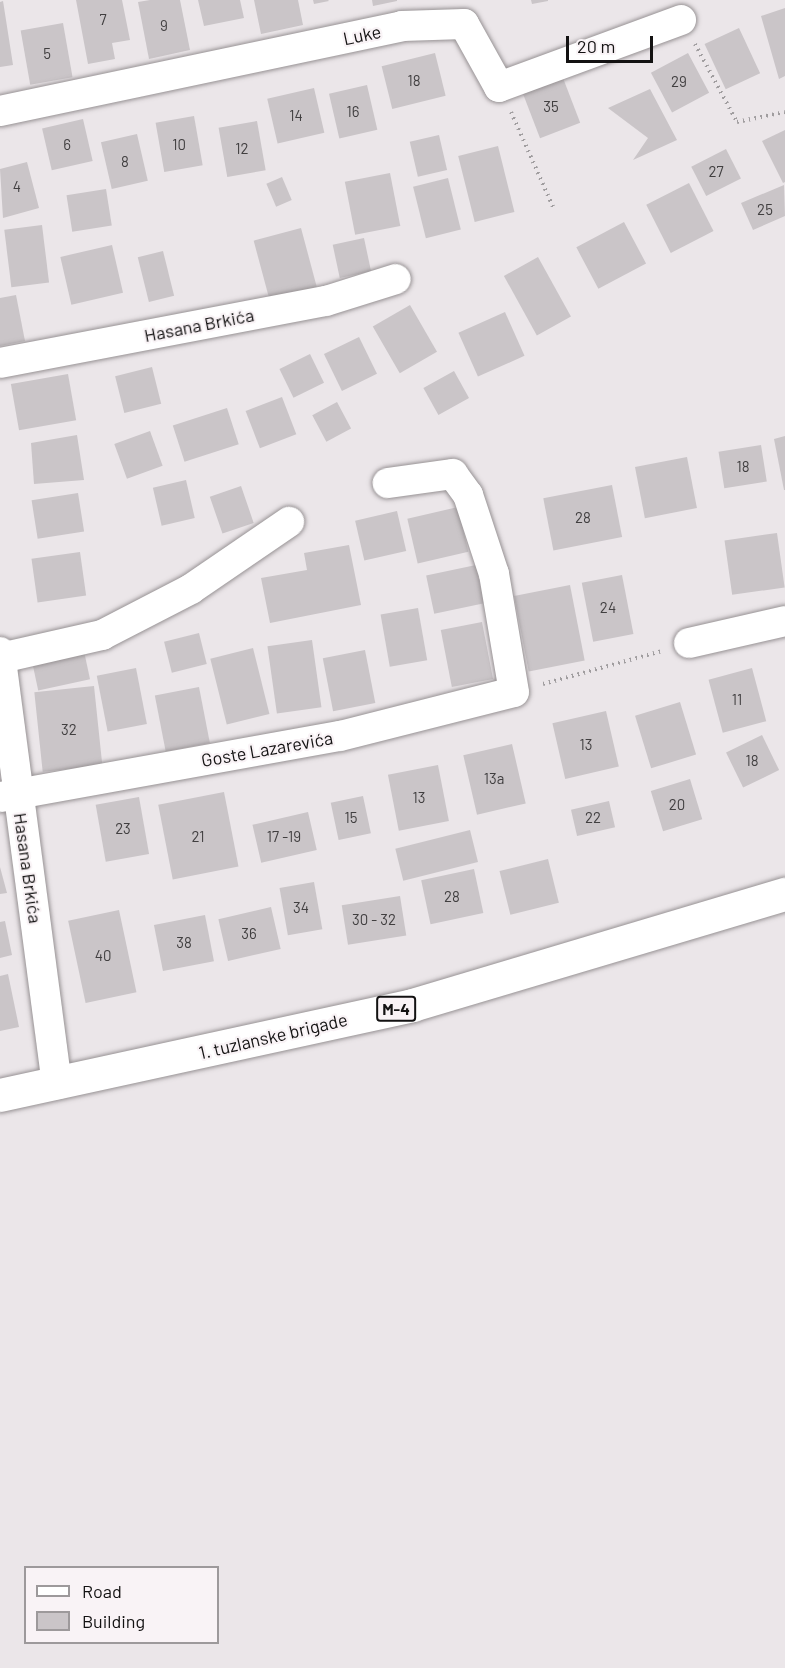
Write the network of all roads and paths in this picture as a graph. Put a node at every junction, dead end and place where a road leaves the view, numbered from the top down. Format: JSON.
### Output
{"nodes":[{"id":1,"x":681,"y":20,"type":"joint"},
{"id":2,"x":499,"y":87,"type":"junction"},
{"id":3,"x":0,"y":111,"type":"edge"},
{"id":4,"x":785,"y":112,"type":"edge"},
{"id":5,"x":553,"y":207,"type":"dead end"},
{"id":6,"x":396,"y":279,"type":"dead end"},
{"id":7,"x":0,"y":363,"type":"edge"},
{"id":8,"x":388,"y":483,"type":"dead end"},
{"id":9,"x":289,"y":522,"type":"dead end"},
{"id":10,"x":785,"y":621,"type":"edge"},
{"id":11,"x":689,"y":644,"type":"joint"},
{"id":12,"x":1,"y":655,"type":"edge"},
{"id":13,"x":514,"y":692,"type":"junction"},
{"id":14,"x":9,"y":795,"type":"edge"},
{"id":15,"x":785,"y":894,"type":"edge"},
{"id":16,"x":57,"y":1084,"type":"junction"},
{"id":17,"x":0,"y":1095,"type":"edge"}],
"edges":[{"from":1,"to":2,"type":"street"},
{"from":1,"to":4,"type":"path"},
{"from":2,"to":3,"type":"street","name":"Luke"},
{"from":2,"to":5,"type":"path"},
{"from":6,"to":7,"type":"street","name":"Hasana Brkića"},
{"from":8,"to":13,"type":"street"},
{"from":9,"to":12,"type":"street"},
{"from":10,"to":11,"type":"street"},
{"from":11,"to":13,"type":"path"},
{"from":12,"to":14,"type":"street","name":"Hasana Brkića"},
{"from":13,"to":14,"type":"street","name":"Goste Lazarevića"},
{"from":14,"to":16,"type":"street","name":"Hasana Brkića"},
{"from":15,"to":16,"type":"main road","name":"1. tuzlanske brigade","number":"M-4"},
{"from":16,"to":17,"type":"main road","name":"1. tuzlanske brigade","number":"M-4"}]}
